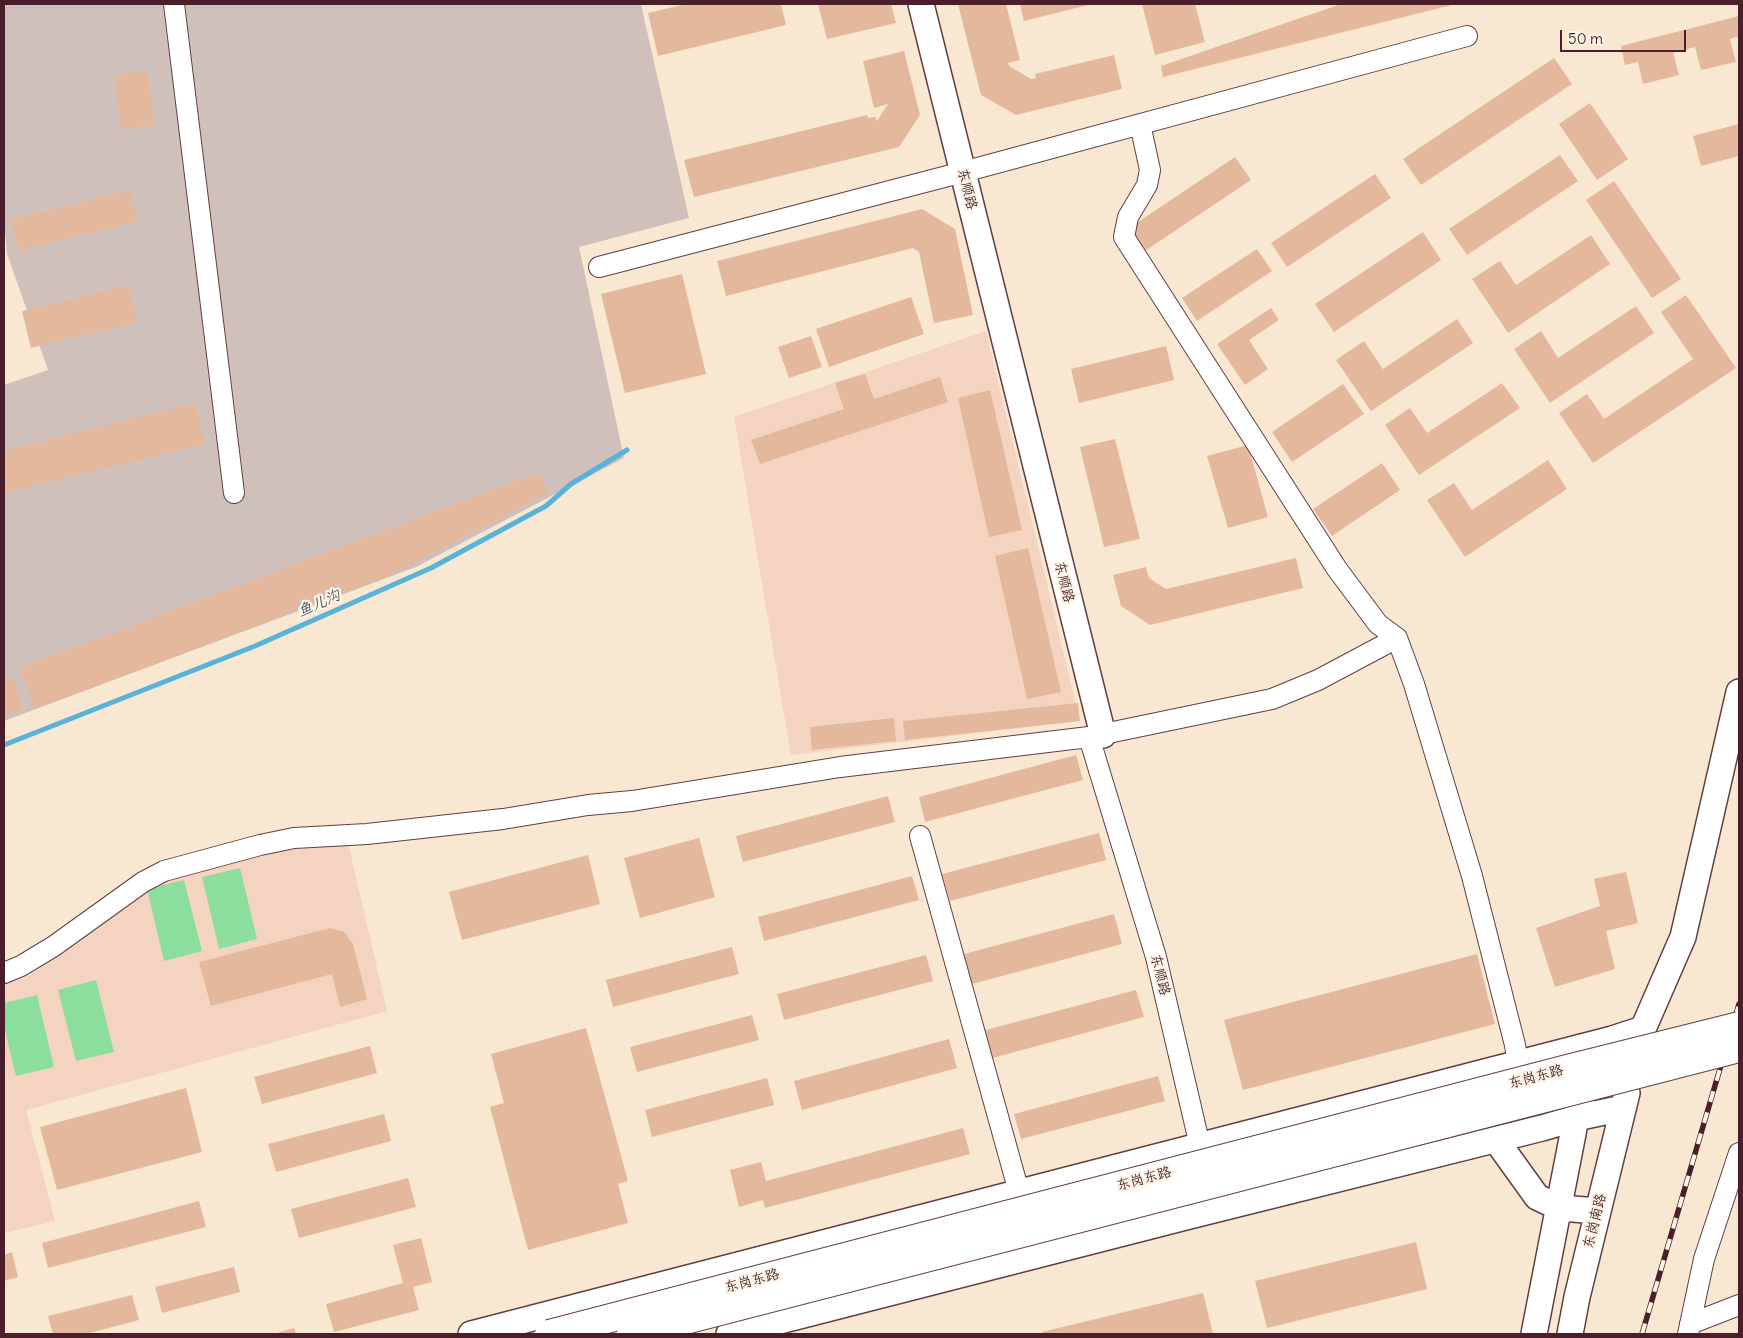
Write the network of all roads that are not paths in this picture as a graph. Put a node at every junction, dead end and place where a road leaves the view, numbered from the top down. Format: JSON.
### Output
{"nodes":[{"id":1,"x":174,"y":4,"type":"edge"},
{"id":2,"x":921,"y":4,"type":"edge"},
{"id":3,"x":1467,"y":36,"type":"dead end"},
{"id":4,"x":1140,"y":124,"type":"junction"},
{"id":5,"x":963,"y":172,"type":"junction"},
{"id":6,"x":599,"y":266,"type":"dead end"},
{"id":7,"x":234,"y":493,"type":"dead end"},
{"id":8,"x":1397,"y":638,"type":"junction"},
{"id":9,"x":1739,"y":692,"type":"edge"},
{"id":10,"x":1096,"y":736,"type":"junction"},
{"id":11,"x":920,"y":836,"type":"dead end"},
{"id":12,"x":4,"y":973,"type":"edge"},
{"id":13,"x":1739,"y":1026,"type":"edge"},
{"id":14,"x":1643,"y":1029,"type":"junction"},
{"id":15,"x":1612,"y":1039,"type":"junction"},
{"id":16,"x":1739,"y":1048,"type":"edge"},
{"id":17,"x":1518,"y":1063,"type":"junction"},
{"id":18,"x":1623,"y":1108,"type":"junction"},
{"id":19,"x":1576,"y":1118,"type":"junction"},
{"id":20,"x":1496,"y":1140,"type":"junction"},
{"id":21,"x":1200,"y":1146,"type":"junction"},
{"id":22,"x":1176,"y":1152,"type":"junction"},
{"id":23,"x":1739,"y":1154,"type":"edge"},
{"id":24,"x":1019,"y":1192,"type":"junction"},
{"id":25,"x":1560,"y":1208,"type":"junction"},
{"id":26,"x":1598,"y":1211,"type":"junction"},
{"id":27,"x":1190,"y":1216,"type":"junction"},
{"id":28,"x":642,"y":1290,"type":"junction"},
{"id":29,"x":1739,"y":1305,"type":"edge"},
{"id":30,"x":1689,"y":1329,"type":"edge"},
{"id":31,"x":471,"y":1334,"type":"edge"},
{"id":32,"x":549,"y":1334,"type":"edge"},
{"id":33,"x":631,"y":1334,"type":"edge"},
{"id":34,"x":652,"y":1334,"type":"edge"},
{"id":35,"x":729,"y":1334,"type":"edge"},
{"id":36,"x":1534,"y":1334,"type":"edge"},
{"id":37,"x":1570,"y":1334,"type":"edge"}],
"edges":[{"from":1,"to":7,"type":"street"},
{"from":2,"to":5,"type":"street","name":"东顺路"},
{"from":3,"to":4,"type":"street"},
{"from":4,"to":5,"type":"street"},
{"from":4,"to":8,"type":"street"},
{"from":5,"to":6,"type":"street"},
{"from":5,"to":10,"type":"street","name":"东顺路"},
{"from":8,"to":10,"type":"street"},
{"from":8,"to":17,"type":"street"},
{"from":9,"to":14,"type":"street","name":"东岗南路"},
{"from":10,"to":12,"type":"street"},
{"from":10,"to":21,"type":"street","name":"东顺路"},
{"from":11,"to":24,"type":"street"},
{"from":13,"to":32,"type":"main road","name":"东岗东路","bridge":true},
{"from":14,"to":15,"type":"street"},
{"from":14,"to":18,"type":"street","name":"东岗南路"},
{"from":15,"to":17,"type":"street"},
{"from":15,"to":19,"type":"street"},
{"from":16,"to":33,"type":"main road","name":"东岗东路","bridge":true},
{"from":17,"to":21,"type":"street"},
{"from":18,"to":19,"type":"street"},
{"from":18,"to":26,"type":"street","name":"东岗南路"},
{"from":19,"to":20,"type":"street"},
{"from":19,"to":25,"type":"street"},
{"from":20,"to":25,"type":"street"},
{"from":20,"to":27,"type":"street"},
{"from":21,"to":22,"type":"street"},
{"from":22,"to":24,"type":"street"},
{"from":22,"to":27,"type":"street"},
{"from":23,"to":30,"type":"street"},
{"from":24,"to":28,"type":"street"},
{"from":25,"to":26,"type":"street"},
{"from":25,"to":36,"type":"street"},
{"from":26,"to":37,"type":"street","name":"东岗南路"},
{"from":27,"to":35,"type":"street"},
{"from":28,"to":31,"type":"street"},
{"from":28,"to":34,"type":"street"},
{"from":29,"to":30,"type":"street"}]}
